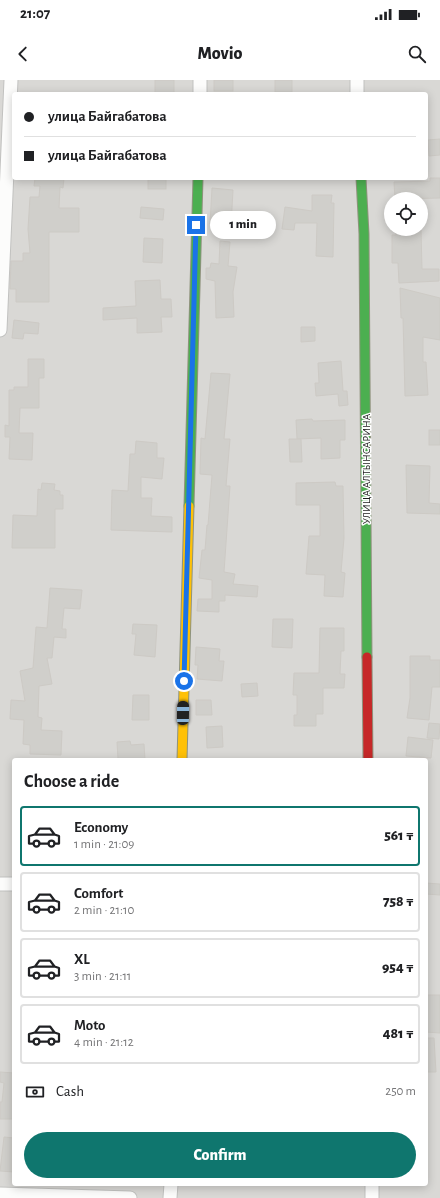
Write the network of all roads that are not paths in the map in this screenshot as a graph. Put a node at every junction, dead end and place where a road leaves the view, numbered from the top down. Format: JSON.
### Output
{"nodes":[{"id":1,"x":11,"y":80,"type":"edge"},
{"id":2,"x":200,"y":80,"type":"edge"},
{"id":3,"x":357,"y":80,"type":"edge"},
{"id":4,"x":200,"y":92,"type":"edge"},
{"id":5,"x":357,"y":92,"type":"edge"},
{"id":6,"x":198,"y":180,"type":"edge"},
{"id":7,"x":361,"y":180,"type":"edge"},
{"id":8,"x":0,"y":330,"type":"edge"},
{"id":9,"x":182,"y":758,"type":"edge"},
{"id":10,"x":368,"y":758,"type":"edge"},
{"id":11,"x":0,"y":884,"type":"edge"},
{"id":12,"x":12,"y":884,"type":"edge"},
{"id":13,"x":171,"y":1186,"type":"edge"},
{"id":14,"x":372,"y":1186,"type":"edge"},
{"id":15,"x":0,"y":1194,"type":"edge"},
{"id":16,"x":130,"y":1198,"type":"edge"},
{"id":17,"x":170,"y":1198,"type":"edge"},
{"id":18,"x":372,"y":1198,"type":"edge"}],
"edges":[{"from":1,"to":8,"type":"street"},
{"from":2,"to":4,"type":"street"},
{"from":3,"to":5,"type":"street"},
{"from":6,"to":9,"type":"street"},
{"from":7,"to":10,"type":"street","name":"УЛИЦА АЛТЫНСАРИНА"},
{"from":11,"to":12,"type":"street"},
{"from":13,"to":17,"type":"street"},
{"from":14,"to":18,"type":"street"},
{"from":15,"to":16,"type":"street"}]}
